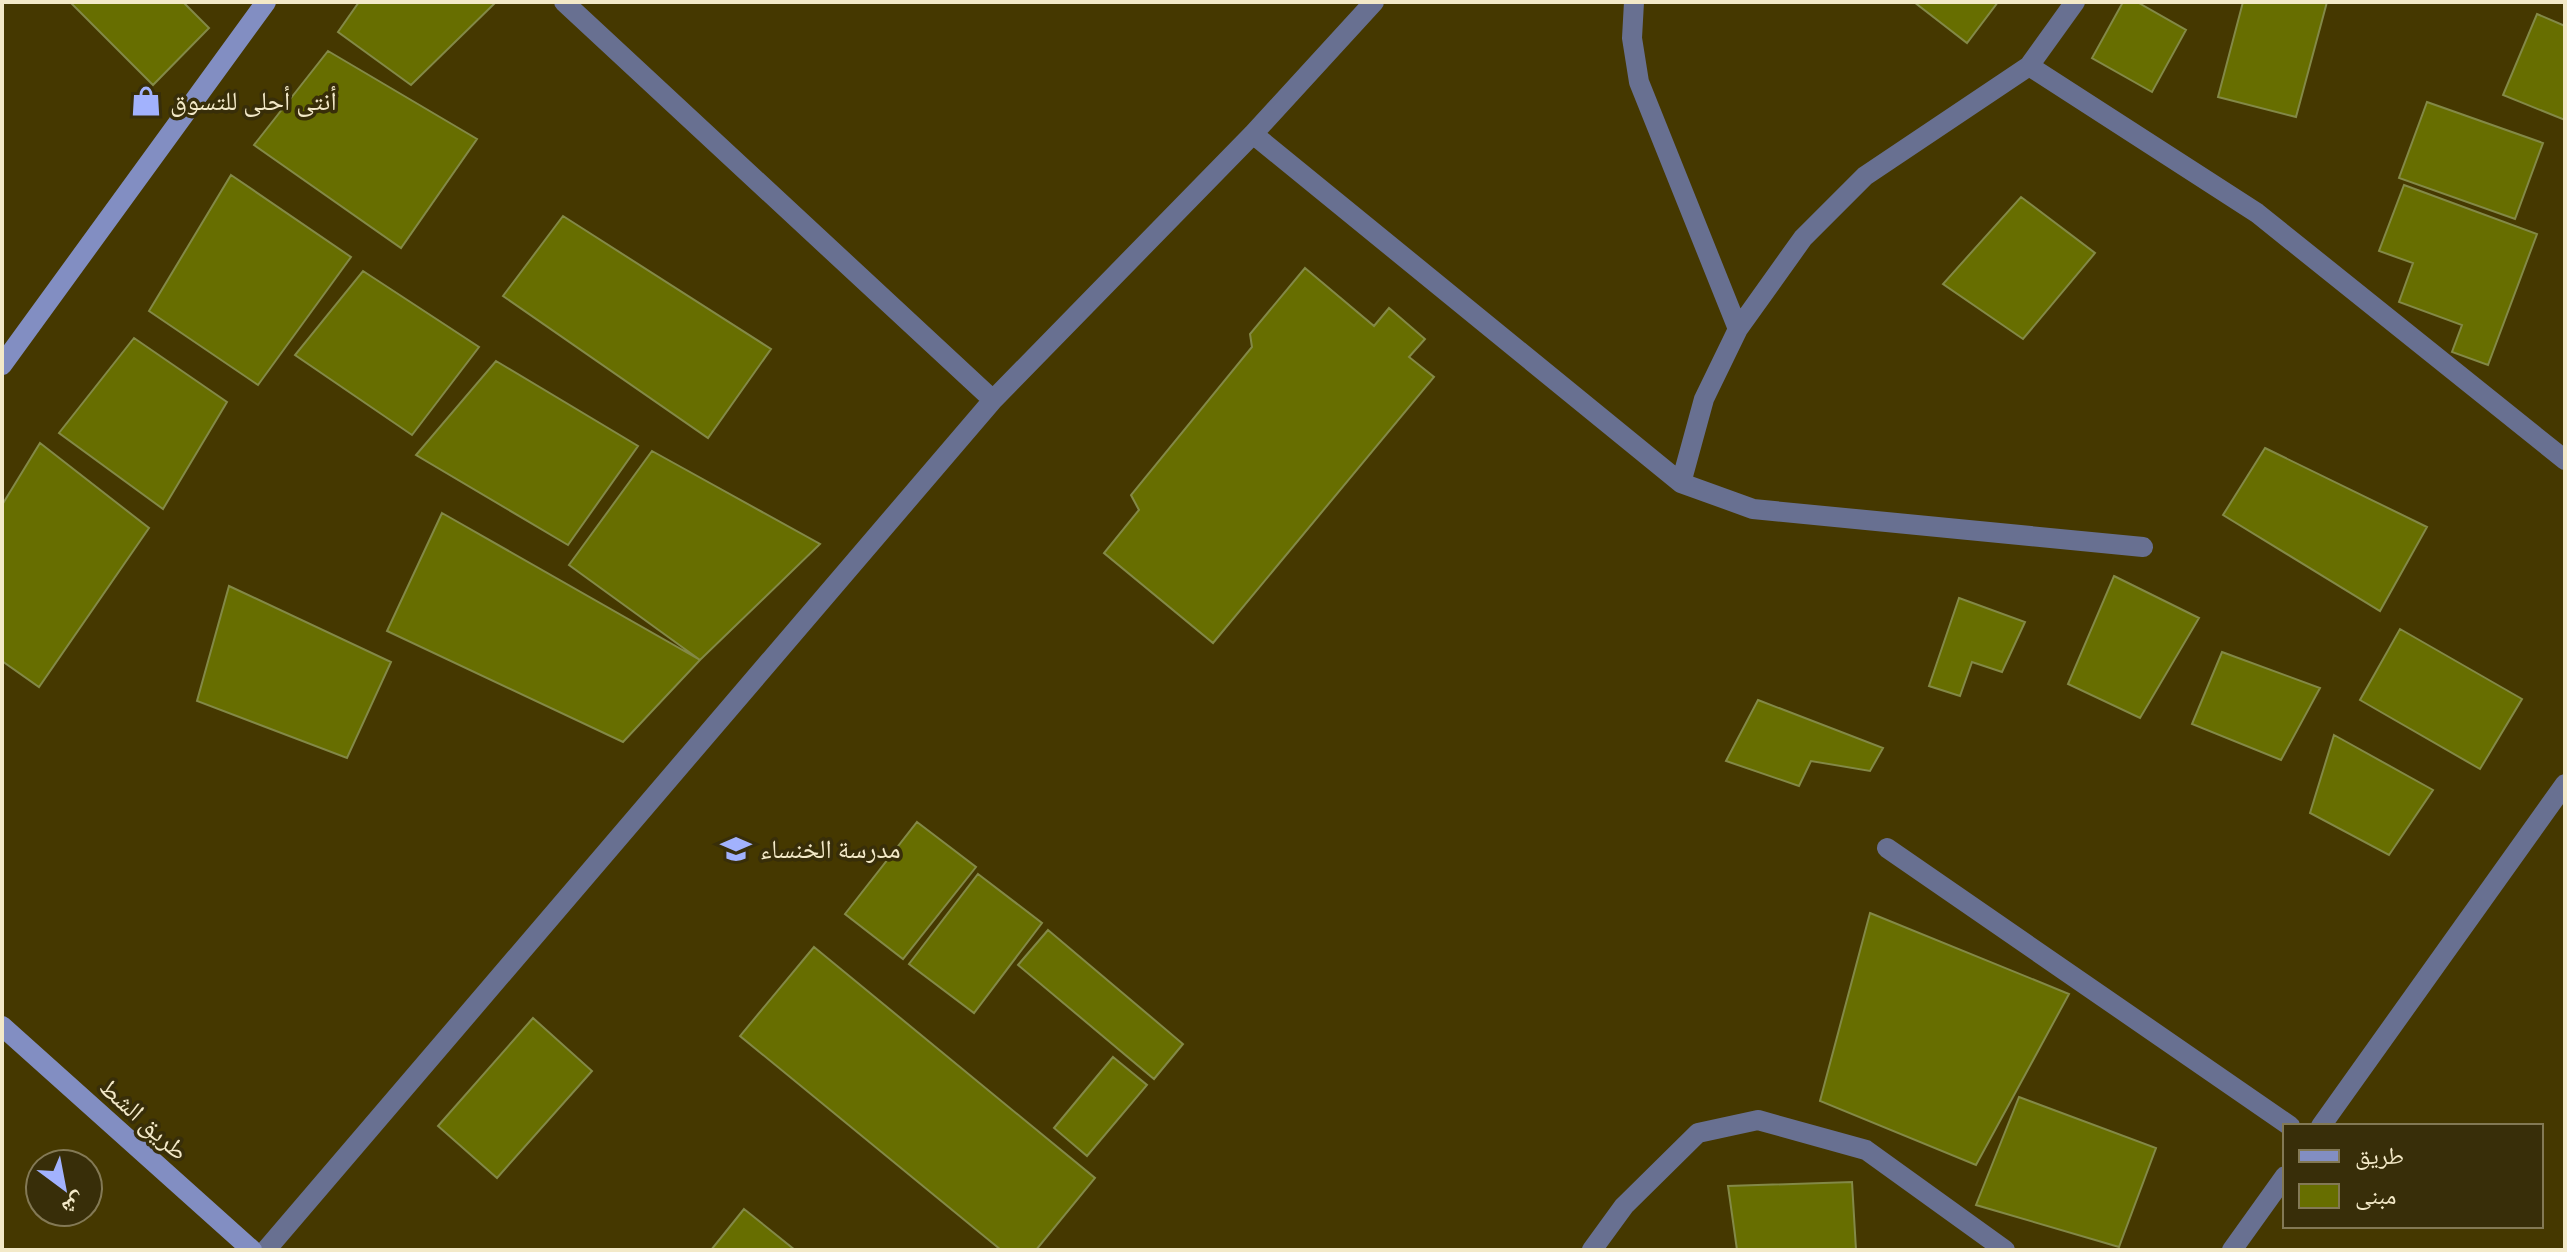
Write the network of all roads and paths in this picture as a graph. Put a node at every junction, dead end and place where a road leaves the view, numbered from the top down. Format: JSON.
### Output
{"nodes":[{"id":1,"x":266,"y":2,"type":"edge"},
{"id":2,"x":564,"y":2,"type":"edge"},
{"id":3,"x":1374,"y":2,"type":"edge"},
{"id":4,"x":1634,"y":2,"type":"edge"},
{"id":5,"x":2075,"y":2,"type":"edge"},
{"id":6,"x":2029,"y":66,"type":"junction"},
{"id":7,"x":1253,"y":134,"type":"junction"},
{"id":8,"x":1738,"y":329,"type":"junction"},
{"id":9,"x":2,"y":365,"type":"edge"},
{"id":10,"x":993,"y":400,"type":"junction"},
{"id":11,"x":2565,"y":460,"type":"edge"},
{"id":12,"x":1681,"y":483,"type":"junction"},
{"id":13,"x":2143,"y":547,"type":"dead end"},
{"id":14,"x":2565,"y":784,"type":"edge"},
{"id":15,"x":1887,"y":848,"type":"dead end"},
{"id":16,"x":2,"y":1026,"type":"edge"},
{"id":17,"x":2287,"y":1124,"type":"edge"},
{"id":18,"x":2322,"y":1124,"type":"edge"},
{"id":19,"x":2283,"y":1179,"type":"edge"},
{"id":20,"x":252,"y":1250,"type":"edge"},
{"id":21,"x":266,"y":1250,"type":"edge"},
{"id":22,"x":1592,"y":1250,"type":"edge"},
{"id":23,"x":2005,"y":1250,"type":"edge"},
{"id":24,"x":2232,"y":1250,"type":"edge"}],
"edges":[{"from":1,"to":9,"type":"main road"},
{"from":2,"to":10,"type":"street"},
{"from":3,"to":7,"type":"street"},
{"from":4,"to":8,"type":"street"},
{"from":5,"to":6,"type":"street"},
{"from":6,"to":8,"type":"street"},
{"from":6,"to":11,"type":"street"},
{"from":7,"to":10,"type":"street"},
{"from":7,"to":12,"type":"street"},
{"from":8,"to":12,"type":"street"},
{"from":10,"to":21,"type":"street"},
{"from":12,"to":13,"type":"street"},
{"from":14,"to":18,"type":"street"},
{"from":15,"to":17,"type":"street"},
{"from":16,"to":20,"type":"main road","name":"طريق الشط"},
{"from":19,"to":24,"type":"street"},
{"from":22,"to":23,"type":"street"}]}
